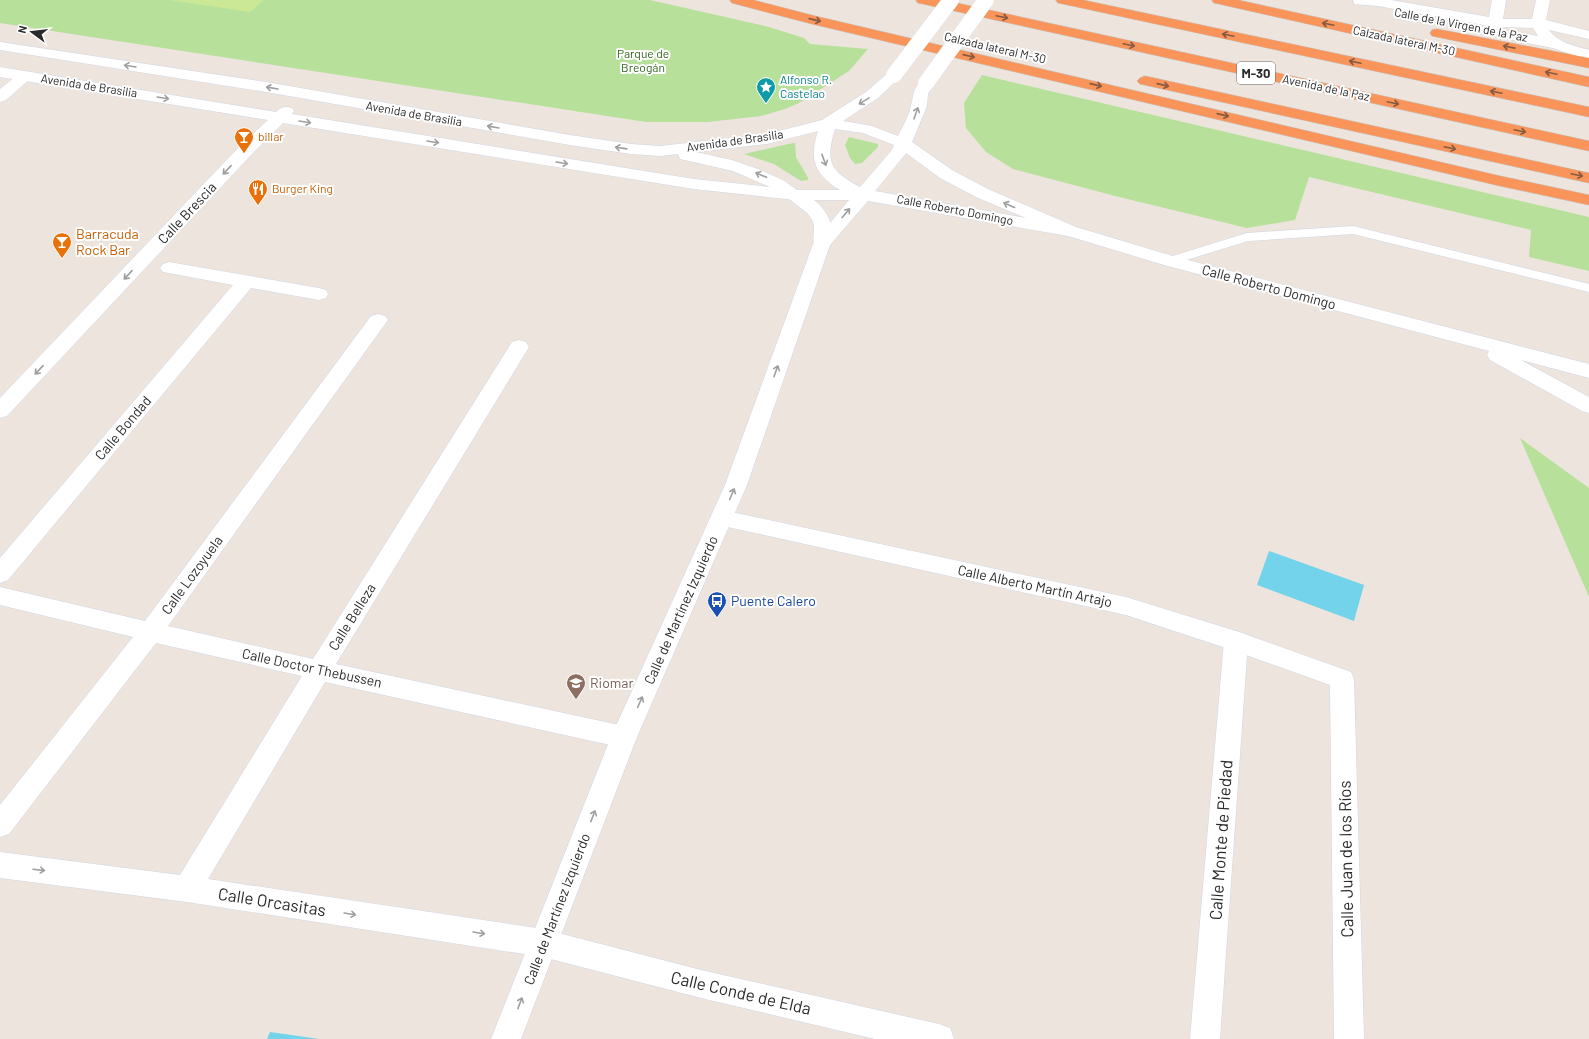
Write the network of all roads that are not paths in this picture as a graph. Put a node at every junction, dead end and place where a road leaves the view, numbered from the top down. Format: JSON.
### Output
{"nodes":[{"id":1,"x":737,"y":0,"type":"edge"},
{"id":2,"x":769,"y":0,"type":"edge"},
{"id":3,"x":923,"y":0,"type":"edge"},
{"id":4,"x":951,"y":0,"type":"edge"},
{"id":5,"x":986,"y":0,"type":"edge"},
{"id":6,"x":1063,"y":0,"type":"edge"},
{"id":7,"x":1219,"y":0,"type":"edge"},
{"id":8,"x":1251,"y":0,"type":"edge"},
{"id":9,"x":1499,"y":0,"type":"edge"},
{"id":10,"x":1530,"y":0,"type":"edge"},
{"id":11,"x":1536,"y":0,"type":"edge"},
{"id":12,"x":1543,"y":0,"type":"edge"},
{"id":13,"x":1539,"y":23,"type":"junction"},
{"id":14,"x":1394,"y":24,"type":"dead end"},
{"id":15,"x":1490,"y":27,"type":"junction"},
{"id":16,"x":1424,"y":30,"type":"dead end"},
{"id":17,"x":1589,"y":35,"type":"edge"},
{"id":18,"x":1555,"y":44,"type":"junction"},
{"id":19,"x":982,"y":45,"type":"dead end"},
{"id":20,"x":0,"y":46,"type":"edge"},
{"id":21,"x":1589,"y":55,"type":"edge"},
{"id":22,"x":1589,"y":63,"type":"edge"},
{"id":23,"x":0,"y":72,"type":"edge"},
{"id":24,"x":25,"y":76,"type":"junction"},
{"id":25,"x":1128,"y":78,"type":"dead end"},
{"id":26,"x":1589,"y":82,"type":"edge"},
{"id":27,"x":0,"y":97,"type":"edge"},
{"id":28,"x":1221,"y":98,"type":"junction"},
{"id":29,"x":366,"y":105,"type":"junction"},
{"id":30,"x":1589,"y":112,"type":"edge"},
{"id":31,"x":278,"y":117,"type":"junction"},
{"id":32,"x":828,"y":123,"type":"junction"},
{"id":33,"x":903,"y":143,"type":"junction"},
{"id":34,"x":1589,"y":146,"type":"edge"},
{"id":35,"x":660,"y":151,"type":"junction"},
{"id":36,"x":1589,"y":164,"type":"edge"},
{"id":37,"x":1589,"y":178,"type":"edge"},
{"id":38,"x":795,"y":195,"type":"junction"},
{"id":39,"x":862,"y":195,"type":"junction"},
{"id":40,"x":1589,"y":200,"type":"edge"},
{"id":41,"x":1070,"y":231,"type":"junction"},
{"id":42,"x":822,"y":244,"type":"junction"},
{"id":43,"x":1170,"y":261,"type":"junction"},
{"id":44,"x":169,"y":268,"type":"dead end"},
{"id":45,"x":246,"y":282,"type":"junction"},
{"id":46,"x":1589,"y":288,"type":"edge"},
{"id":47,"x":319,"y":294,"type":"dead end"},
{"id":48,"x":378,"y":320,"type":"dead end"},
{"id":49,"x":1468,"y":339,"type":"junction"},
{"id":50,"x":519,"y":347,"type":"dead end"},
{"id":51,"x":1589,"y":371,"type":"edge"},
{"id":52,"x":1589,"y":406,"type":"edge"},
{"id":53,"x":0,"y":412,"type":"edge"},
{"id":54,"x":722,"y":518,"type":"junction"},
{"id":55,"x":0,"y":574,"type":"edge"},
{"id":56,"x":0,"y":596,"type":"edge"},
{"id":57,"x":150,"y":633,"type":"junction"},
{"id":58,"x":1236,"y":641,"type":"junction"},
{"id":59,"x":320,"y":669,"type":"junction"},
{"id":60,"x":1342,"y":679,"type":"joint"},
{"id":61,"x":624,"y":738,"type":"junction"},
{"id":62,"x":0,"y":825,"type":"edge"},
{"id":63,"x":0,"y":865,"type":"edge"},
{"id":64,"x":187,"y":889,"type":"junction"},
{"id":65,"x":543,"y":943,"type":"junction"},
{"id":66,"x":506,"y":1039,"type":"edge"},
{"id":67,"x":939,"y":1039,"type":"edge"},
{"id":68,"x":1205,"y":1039,"type":"edge"},
{"id":69,"x":1349,"y":1039,"type":"edge"}],
"edges":[{"from":1,"to":40,"type":"highway","one_way":true},
{"from":2,"to":19,"type":"highway","name":"Calzada lateral M-30"},
{"from":3,"to":34,"type":"highway","name":"Avenida de la Paz","number":"M-30","one_way":true},
{"from":4,"to":32,"type":"street","one_way":true,"bridge":true},
{"from":33,"to":5,"type":"street","name":"Calle de Martínez Izquierdo","one_way":true,"bridge":true},
{"from":30,"to":6,"type":"highway","number":"M-30","one_way":true},
{"from":26,"to":7,"type":"highway","name":"Calzada lateral M-30","one_way":true},
{"from":8,"to":14,"type":"highway"},
{"from":9,"to":15,"type":"street"},
{"from":10,"to":11,"type":"street"},
{"from":12,"to":13,"type":"street"},
{"from":13,"to":15,"type":"street","name":"Calle de la Virgen de la Paz"},
{"from":13,"to":17,"type":"street","name":"Calle de la Virgen de la Paz"},
{"from":13,"to":18,"type":"street"},
{"from":15,"to":15,"type":"street","name":"Calle de la Virgen de la Paz"},
{"from":15,"to":18,"type":"street","name":"Calle de la Virgen de la Paz"},
{"from":22,"to":16,"type":"highway","one_way":true},
{"from":18,"to":21,"type":"street","name":"Calle de la Virgen de la Paz"},
{"from":29,"to":20,"type":"street","name":"Avenida de Brasilia","one_way":true},
{"from":23,"to":24,"type":"street","name":"Avenida de Brasilia"},
{"from":24,"to":27,"type":"street"},
{"from":24,"to":31,"type":"street","name":"Avenida de Brasilia","one_way":true},
{"from":25,"to":28,"type":"highway","number":"M-30","one_way":true},
{"from":28,"to":36,"type":"highway","number":"M-30"},
{"from":28,"to":37,"type":"highway","number":"M-30","one_way":true},
{"from":29,"to":31,"type":"street","name":"Calle Brescia"},
{"from":35,"to":29,"type":"street","name":"Avenida de Brasilia","one_way":true},
{"from":31,"to":38,"type":"street","name":"Avenida de Brasilia","one_way":true},
{"from":31,"to":53,"type":"street","name":"Calle Brescia","one_way":true},
{"from":32,"to":33,"type":"street","name":"Calle Roberto Domingo"},
{"from":32,"to":35,"type":"street","name":"Avenida de Brasilia"},
{"from":32,"to":39,"type":"street","one_way":true},
{"from":33,"to":39,"type":"street","name":"Calle de Martínez Izquierdo"},
{"from":41,"to":33,"type":"street","name":"Calle Roberto Domingo","one_way":true},
{"from":38,"to":35,"type":"street","name":"Calle de Martínez Izquierdo","one_way":true},
{"from":38,"to":39,"type":"street","name":"Avenida de Brasilia"},
{"from":38,"to":42,"type":"street","name":"Calle de Martínez Izquierdo"},
{"from":39,"to":41,"type":"street","name":"Calle Roberto Domingo"},
{"from":42,"to":39,"type":"street","name":"Calle de Martínez Izquierdo","one_way":true},
{"from":41,"to":43,"type":"street","name":"Calle Roberto Domingo"},
{"from":54,"to":42,"type":"street","name":"Calle de Martínez Izquierdo","one_way":true},
{"from":43,"to":46,"type":"lane"},
{"from":43,"to":49,"type":"street","name":"Calle Roberto Domingo"},
{"from":44,"to":45,"type":"street"},
{"from":45,"to":47,"type":"street"},
{"from":45,"to":55,"type":"street","name":"Calle Bondad"},
{"from":48,"to":57,"type":"street","name":"Calle Lozoyuela"},
{"from":49,"to":51,"type":"street"},
{"from":49,"to":52,"type":"street"},
{"from":50,"to":59,"type":"street","name":"Calle Belleza"},
{"from":54,"to":58,"type":"street","name":"Calle Alberto Martín Artajo"},
{"from":61,"to":54,"type":"street","name":"Calle de Martínez Izquierdo","one_way":true},
{"from":56,"to":57,"type":"street","name":"Calle Doctor Thebussen"},
{"from":57,"to":59,"type":"street","name":"Calle Doctor Thebussen"},
{"from":57,"to":62,"type":"street","name":"Calle Lozoyuela"},
{"from":58,"to":60,"type":"street","name":"Calle Alberto Martín Artajo"},
{"from":58,"to":68,"type":"street","name":"Calle Monte de Piedad"},
{"from":59,"to":61,"type":"street","name":"Calle Doctor Thebussen"},
{"from":59,"to":64,"type":"street","name":"Calle Belleza"},
{"from":60,"to":69,"type":"street","name":"Calle Juan de los Ríos"},
{"from":65,"to":61,"type":"street","name":"Calle de Martínez Izquierdo","one_way":true},
{"from":63,"to":64,"type":"street","name":"Calle Orcasitas","one_way":true},
{"from":64,"to":65,"type":"street","name":"Calle Orcasitas","one_way":true},
{"from":66,"to":65,"type":"street","name":"Calle de Martínez Izquierdo","one_way":true},
{"from":65,"to":67,"type":"street","name":"Calle Conde de Elda"}]}
